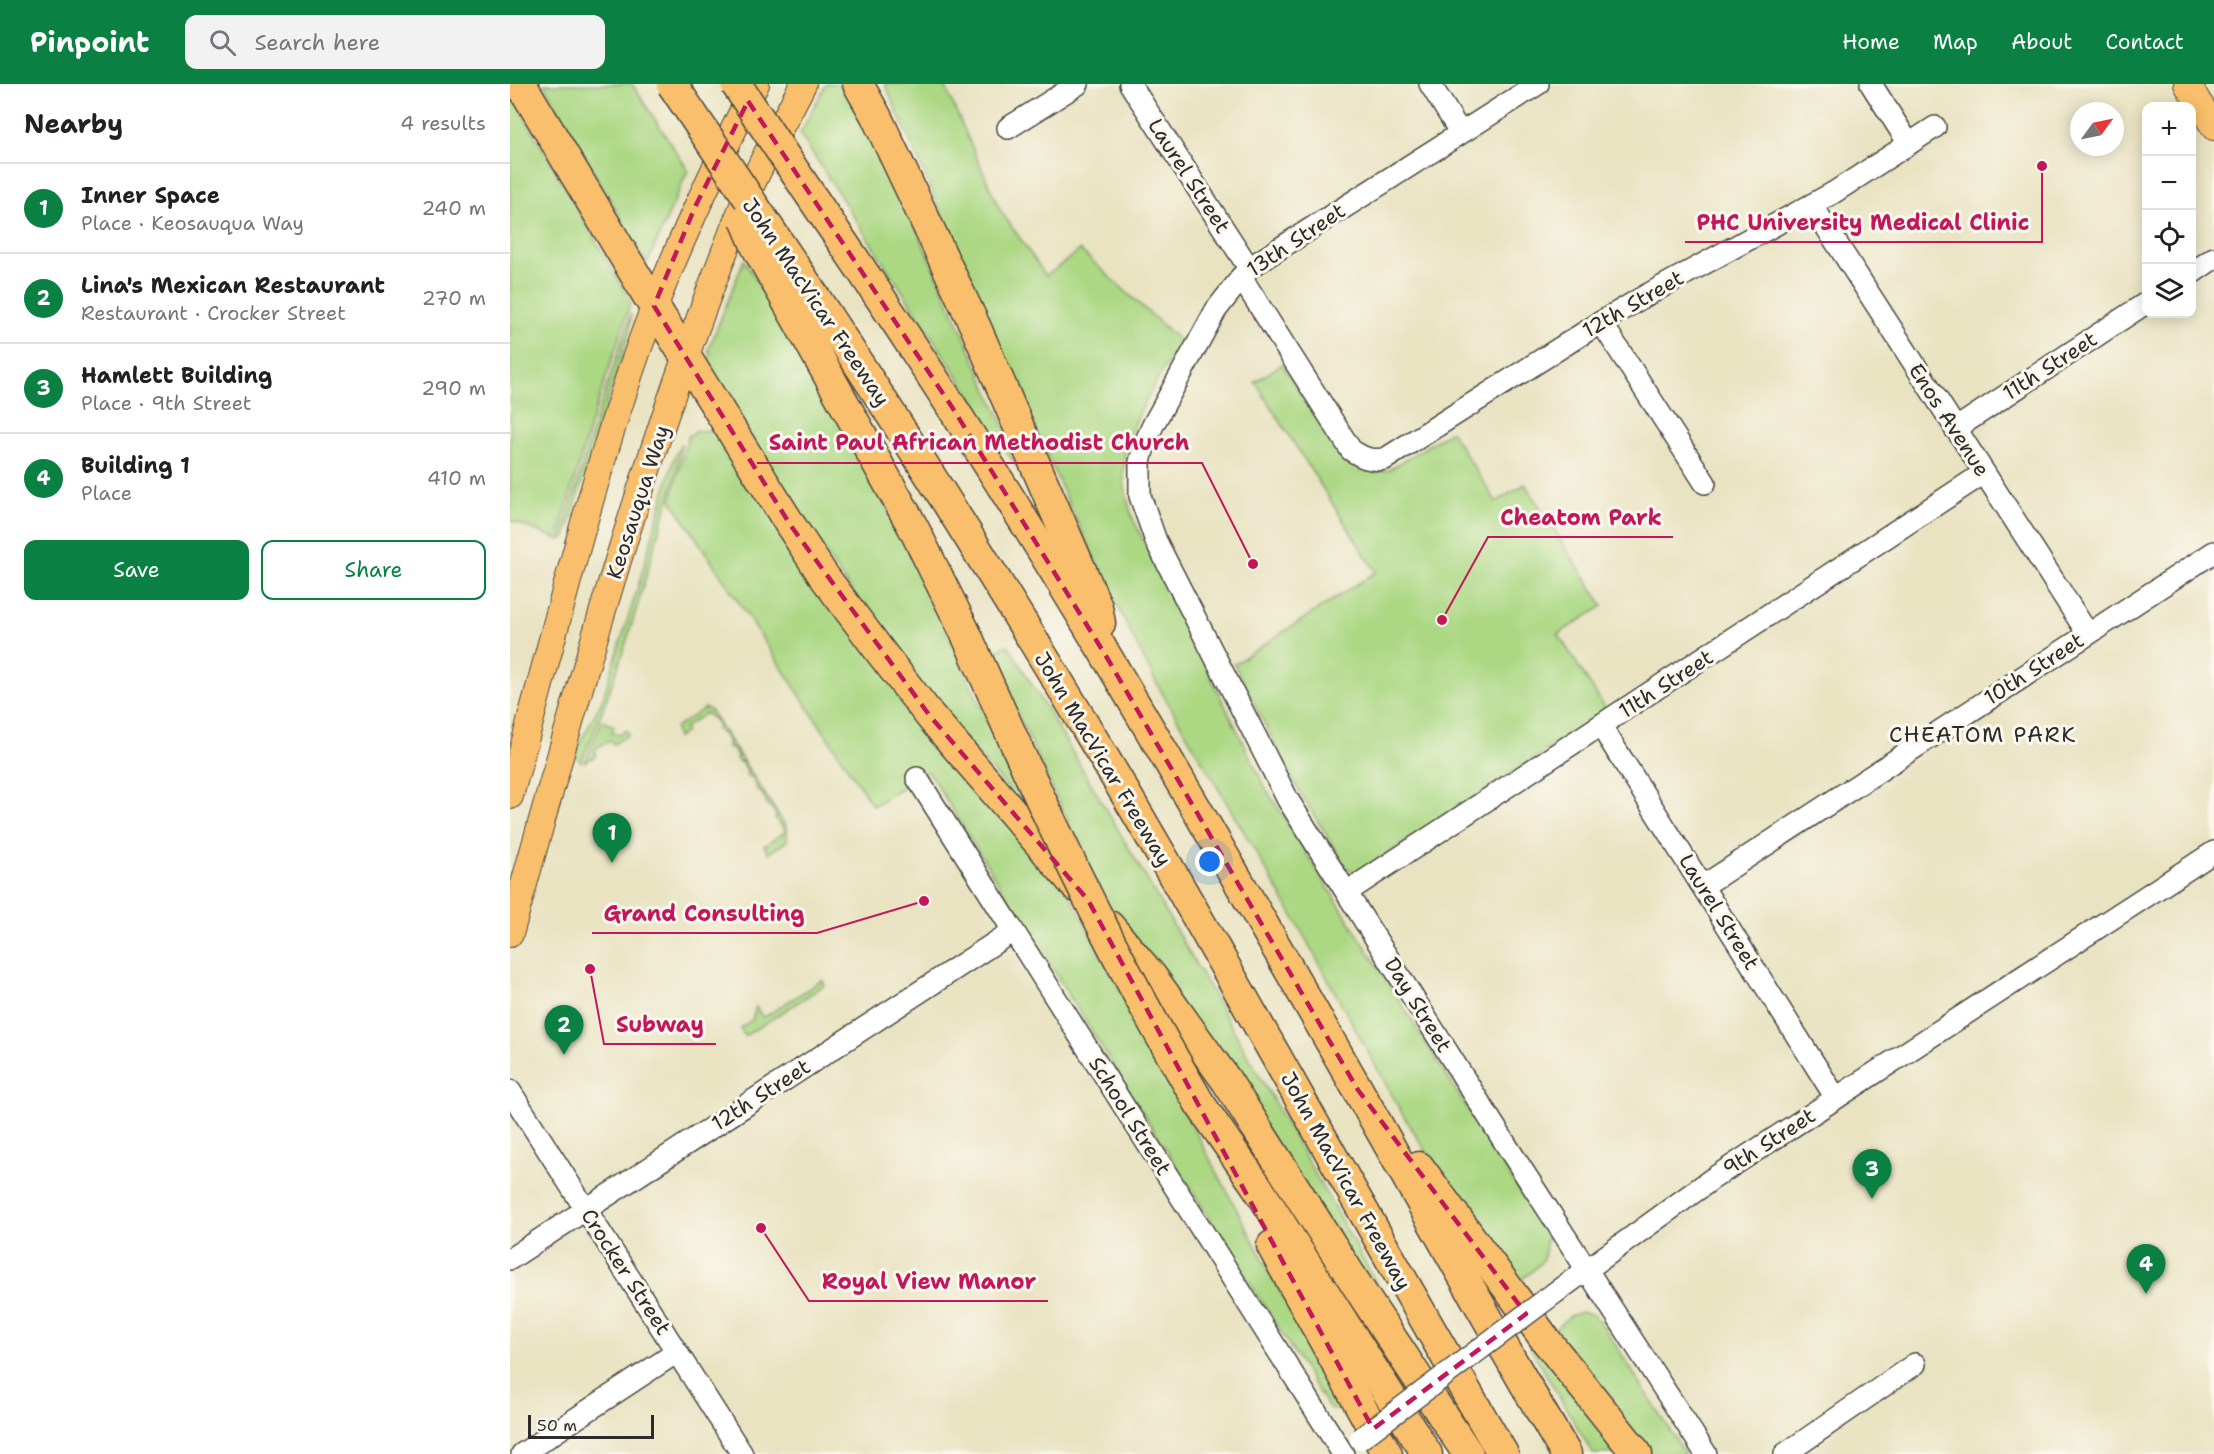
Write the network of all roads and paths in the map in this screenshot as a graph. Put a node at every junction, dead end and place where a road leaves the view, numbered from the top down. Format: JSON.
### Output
{"nodes":[{"id":1,"x":521,"y":84,"type":"edge"},
{"id":2,"x":672,"y":84,"type":"edge"},
{"id":3,"x":736,"y":84,"type":"edge"},
{"id":4,"x":756,"y":84,"type":"edge"},
{"id":5,"x":803,"y":84,"type":"edge"},
{"id":6,"x":858,"y":84,"type":"edge"},
{"id":7,"x":1077,"y":84,"type":"edge"},
{"id":8,"x":1130,"y":84,"type":"edge"},
{"id":9,"x":1430,"y":84,"type":"edge"},
{"id":10,"x":1538,"y":84,"type":"edge"},
{"id":11,"x":1871,"y":84,"type":"edge"},
{"id":12,"x":2187,"y":84,"type":"edge"},
{"id":13,"x":1935,"y":127,"type":"dead end"},
{"id":14,"x":2214,"y":127,"type":"edge"},
{"id":15,"x":1008,"y":128,"type":"dead end"},
{"id":16,"x":1460,"y":132,"type":"junction"},
{"id":17,"x":1909,"y":144,"type":"junction"},
{"id":18,"x":720,"y":158,"type":"junction"},
{"id":19,"x":1812,"y":205,"type":"junction"},
{"id":20,"x":2214,"y":258,"type":"edge"},
{"id":21,"x":2196,"y":270,"type":"edge"},
{"id":22,"x":1245,"y":272,"type":"junction"},
{"id":23,"x":654,"y":306,"type":"junction"},
{"id":24,"x":2142,"y":306,"type":"edge"},
{"id":25,"x":1601,"y":322,"type":"junction"},
{"id":26,"x":686,"y":357,"type":"junction"},
{"id":27,"x":1954,"y":429,"type":"junction"},
{"id":28,"x":1339,"y":432,"type":"joint"},
{"id":29,"x":1984,"y":473,"type":"junction"},
{"id":30,"x":1705,"y":483,"type":"dead end"},
{"id":31,"x":1156,"y":541,"type":"joint"},
{"id":32,"x":2214,"y":552,"type":"edge"},
{"id":33,"x":2088,"y":634,"type":"junction"},
{"id":34,"x":1106,"y":656,"type":"junction"},
{"id":35,"x":1601,"y":726,"type":"junction"},
{"id":36,"x":916,"y":778,"type":"dead end"},
{"id":37,"x":510,"y":796,"type":"edge"},
{"id":38,"x":2214,"y":852,"type":"edge"},
{"id":39,"x":1703,"y":886,"type":"junction"},
{"id":40,"x":1347,"y":892,"type":"junction"},
{"id":41,"x":1013,"y":931,"type":"junction"},
{"id":42,"x":510,"y":934,"type":"edge"},
{"id":43,"x":1358,"y":1090,"type":"junction"},
{"id":44,"x":510,"y":1091,"type":"edge"},
{"id":45,"x":1836,"y":1098,"type":"junction"},
{"id":46,"x":1201,"y":1107,"type":"junction"},
{"id":47,"x":586,"y":1209,"type":"junction"},
{"id":48,"x":510,"y":1259,"type":"edge"},
{"id":49,"x":1586,"y":1268,"type":"junction"},
{"id":50,"x":676,"y":1352,"type":"junction"},
{"id":51,"x":1915,"y":1364,"type":"dead end"},
{"id":52,"x":1341,"y":1453,"type":"edge"},
{"id":53,"x":522,"y":1454,"type":"edge"},
{"id":54,"x":742,"y":1454,"type":"edge"},
{"id":55,"x":1387,"y":1454,"type":"edge"},
{"id":56,"x":1427,"y":1454,"type":"edge"},
{"id":57,"x":1468,"y":1454,"type":"edge"},
{"id":58,"x":1503,"y":1454,"type":"edge"},
{"id":59,"x":1566,"y":1454,"type":"edge"},
{"id":60,"x":1636,"y":1454,"type":"edge"},
{"id":61,"x":1706,"y":1454,"type":"edge"},
{"id":62,"x":1785,"y":1454,"type":"edge"}],
"edges":[{"from":1,"to":23,"type":"highway"},
{"from":2,"to":18,"type":"highway","name":"John MacVicar Freeway","bridge":true},
{"from":3,"to":34,"type":"highway","bridge":true},
{"from":4,"to":23,"type":"main road","name":"Keosauqua Way"},
{"from":5,"to":26,"type":"main road","name":"Keosauqua Way"},
{"from":6,"to":34,"type":"highway"},
{"from":7,"to":15,"type":"street"},
{"from":8,"to":22,"type":"street","name":"Laurel Street"},
{"from":9,"to":16,"type":"street"},
{"from":10,"to":16,"type":"street","name":"13th Street"},
{"from":11,"to":17,"type":"street"},
{"from":12,"to":14,"type":"main road"},
{"from":13,"to":17,"type":"street","name":"12th Street"},
{"from":16,"to":22,"type":"street","name":"13th Street"},
{"from":17,"to":19,"type":"street","name":"12th Street"},
{"from":18,"to":46,"type":"highway","bridge":true},
{"from":18,"to":58,"type":"highway","name":"John MacVicar Freeway","bridge":true},
{"from":19,"to":25,"type":"street","name":"12th Street"},
{"from":19,"to":27,"type":"street","name":"Enos Avenue"},
{"from":20,"to":21,"type":"street"},
{"from":22,"to":28,"type":"street","name":"Laurel Street"},
{"from":22,"to":31,"type":"street","name":"13th Street"},
{"from":23,"to":26,"type":"highway"},
{"from":23,"to":37,"type":"main road","name":"Keosauqua Way"},
{"from":24,"to":27,"type":"street","name":"11th Street"},
{"from":25,"to":28,"type":"street","name":"12th Street"},
{"from":25,"to":30,"type":"street"},
{"from":26,"to":42,"type":"main road","name":"Keosauqua Way"},
{"from":26,"to":57,"type":"highway"},
{"from":27,"to":29,"type":"street","name":"Enos Avenue"},
{"from":29,"to":33,"type":"street","name":"Enos Avenue"},
{"from":29,"to":35,"type":"street","name":"11th Street"},
{"from":31,"to":40,"type":"street","name":"Day Street"},
{"from":32,"to":33,"type":"street","name":"10th Street"},
{"from":33,"to":39,"type":"street","name":"10th Street"},
{"from":34,"to":43,"type":"highway"},
{"from":35,"to":39,"type":"street","name":"Laurel Street"},
{"from":35,"to":40,"type":"street","name":"11th Street"},
{"from":36,"to":41,"type":"street","name":"School Street"},
{"from":38,"to":45,"type":"street","name":"9th Street"},
{"from":39,"to":45,"type":"street","name":"Laurel Street"},
{"from":40,"to":49,"type":"street","name":"Day Street"},
{"from":41,"to":47,"type":"street","name":"12th Street"},
{"from":41,"to":52,"type":"street","name":"School Street"},
{"from":43,"to":59,"type":"highway"},
{"from":43,"to":60,"type":"highway"},
{"from":44,"to":47,"type":"street","name":"Crocker Street"},
{"from":45,"to":49,"type":"street","name":"9th Street"},
{"from":46,"to":55,"type":"highway"},
{"from":46,"to":56,"type":"highway"},
{"from":47,"to":48,"type":"street","name":"12th Street"},
{"from":47,"to":50,"type":"street","name":"Crocker Street"},
{"from":49,"to":52,"type":"street","name":"9th Street","bridge":true},
{"from":49,"to":61,"type":"street","name":"Day Street"},
{"from":50,"to":53,"type":"street"},
{"from":50,"to":54,"type":"street","name":"Crocker Street"},
{"from":51,"to":62,"type":"street"}]}
